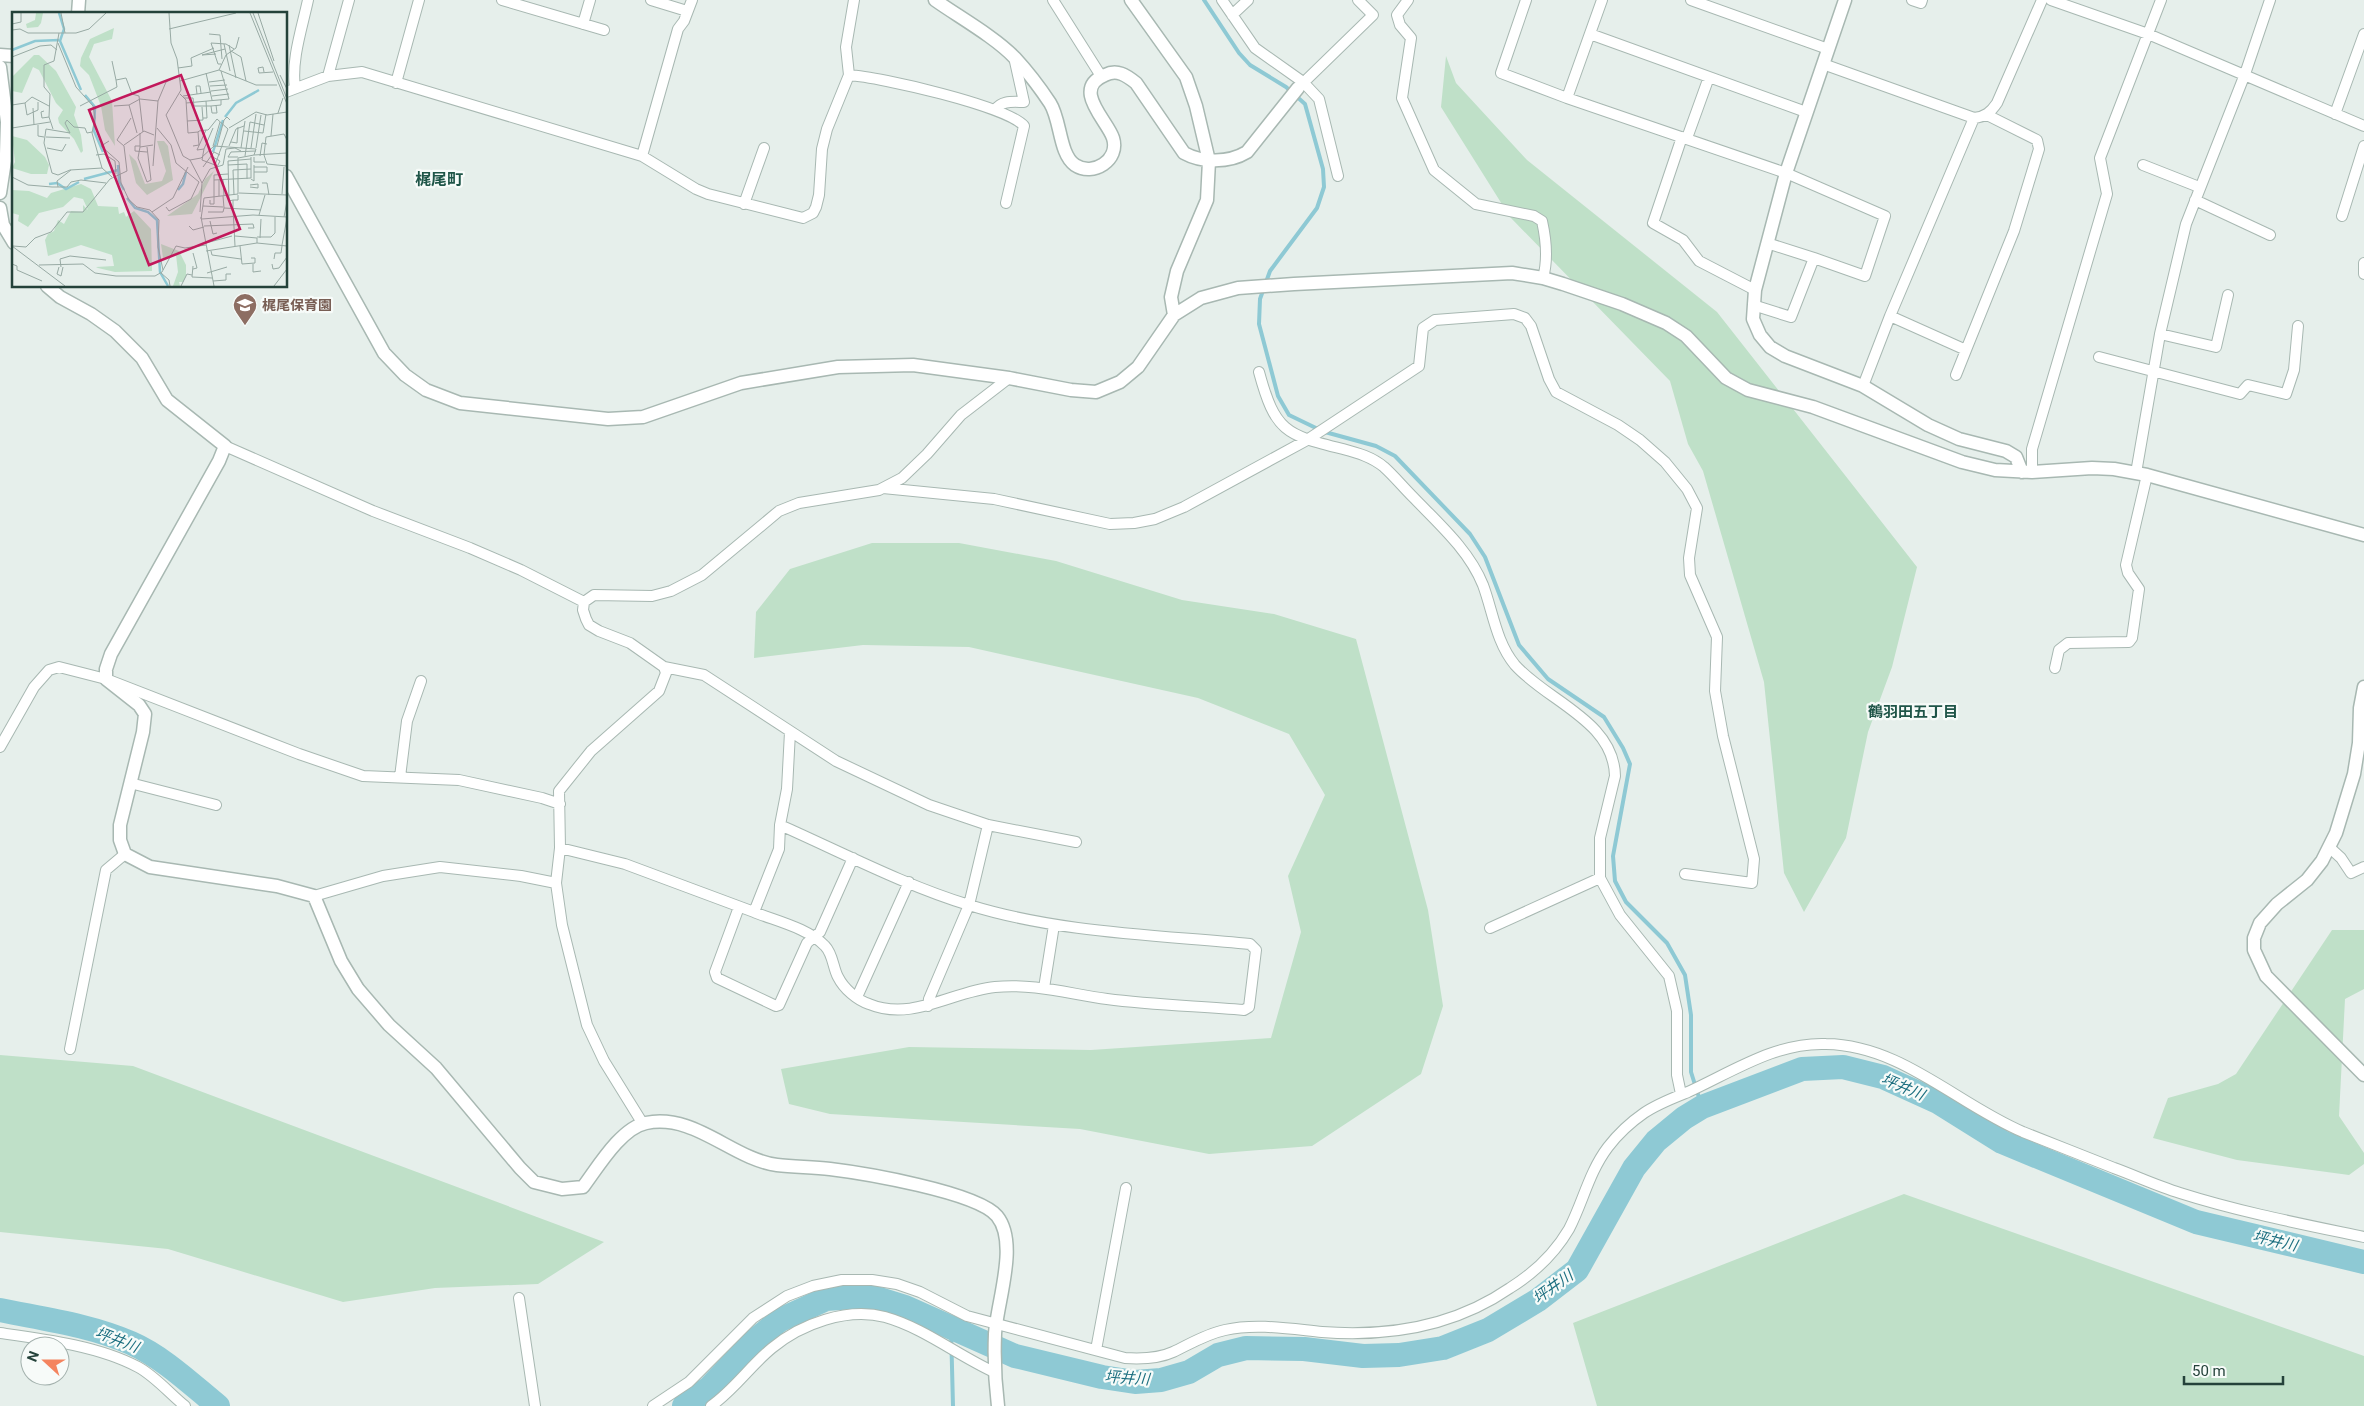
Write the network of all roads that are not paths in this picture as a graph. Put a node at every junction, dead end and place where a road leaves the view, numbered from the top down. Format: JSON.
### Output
{"nodes":[{"id":1,"x":308,"y":0,"type":"edge"},
{"id":2,"x":349,"y":0,"type":"edge"},
{"id":3,"x":419,"y":0,"type":"edge"},
{"id":4,"x":502,"y":0,"type":"edge"},
{"id":5,"x":590,"y":0,"type":"edge"},
{"id":6,"x":651,"y":0,"type":"edge"},
{"id":7,"x":692,"y":0,"type":"edge"},
{"id":8,"x":854,"y":0,"type":"edge"},
{"id":9,"x":935,"y":0,"type":"edge"},
{"id":10,"x":1053,"y":0,"type":"edge"},
{"id":11,"x":1131,"y":0,"type":"edge"},
{"id":12,"x":1222,"y":0,"type":"edge"},
{"id":13,"x":1248,"y":0,"type":"edge"},
{"id":14,"x":1358,"y":0,"type":"edge"},
{"id":15,"x":1408,"y":0,"type":"edge"},
{"id":16,"x":1526,"y":0,"type":"edge"},
{"id":17,"x":1602,"y":0,"type":"edge"},
{"id":18,"x":1691,"y":0,"type":"edge"},
{"id":19,"x":1846,"y":0,"type":"edge"},
{"id":20,"x":1912,"y":0,"type":"edge"},
{"id":21,"x":1922,"y":0,"type":"edge"},
{"id":22,"x":2042,"y":0,"type":"edge"},
{"id":23,"x":2052,"y":0,"type":"edge"},
{"id":24,"x":2161,"y":0,"type":"edge"},
{"id":25,"x":2270,"y":0,"type":"edge"},
{"id":26,"x":687,"y":11,"type":"junction"},
{"id":27,"x":1232,"y":15,"type":"junction"},
{"id":28,"x":583,"y":24,"type":"junction"},
{"id":29,"x":604,"y":30,"type":"dead end"},
{"id":30,"x":1590,"y":34,"type":"junction"},
{"id":31,"x":2148,"y":34,"type":"junction"},
{"id":32,"x":2364,"y":34,"type":"edge"},
{"id":33,"x":1828,"y":50,"type":"junction"},
{"id":34,"x":1014,"y":57,"type":"junction"},
{"id":35,"x":1823,"y":64,"type":"junction"},
{"id":36,"x":0,"y":67,"type":"edge"},
{"id":37,"x":2245,"y":74,"type":"junction"},
{"id":38,"x":849,"y":75,"type":"junction"},
{"id":39,"x":328,"y":76,"type":"junction"},
{"id":40,"x":1101,"y":76,"type":"junction"},
{"id":41,"x":1709,"y":77,"type":"junction"},
{"id":42,"x":396,"y":83,"type":"junction"},
{"id":43,"x":1300,"y":85,"type":"junction"},
{"id":44,"x":291,"y":90,"type":"edge"},
{"id":45,"x":1567,"y":98,"type":"junction"},
{"id":46,"x":995,"y":110,"type":"junction"},
{"id":47,"x":1806,"y":112,"type":"junction"},
{"id":48,"x":1987,"y":114,"type":"junction"},
{"id":49,"x":2334,"y":114,"type":"junction"},
{"id":50,"x":1974,"y":118,"type":"junction"},
{"id":51,"x":2364,"y":126,"type":"edge"},
{"id":52,"x":1684,"y":137,"type":"junction"},
{"id":53,"x":2364,"y":146,"type":"edge"},
{"id":54,"x":764,"y":148,"type":"dead end"},
{"id":55,"x":642,"y":156,"type":"junction"},
{"id":56,"x":1209,"y":161,"type":"junction"},
{"id":57,"x":2142,"y":165,"type":"dead end"},
{"id":58,"x":1786,"y":173,"type":"junction"},
{"id":59,"x":1338,"y":176,"type":"dead end"},
{"id":60,"x":288,"y":180,"type":"edge"},
{"id":61,"x":2199,"y":187,"type":"junction"},
{"id":62,"x":0,"y":193,"type":"edge"},
{"id":63,"x":2195,"y":200,"type":"junction"},
{"id":64,"x":1006,"y":203,"type":"dead end"},
{"id":65,"x":744,"y":204,"type":"junction"},
{"id":66,"x":0,"y":208,"type":"edge"},
{"id":67,"x":2342,"y":216,"type":"dead end"},
{"id":68,"x":2,"y":225,"type":"edge"},
{"id":69,"x":2270,"y":236,"type":"dead end"},
{"id":70,"x":12,"y":240,"type":"edge"},
{"id":71,"x":1767,"y":243,"type":"junction"},
{"id":72,"x":1814,"y":258,"type":"junction"},
{"id":73,"x":2364,"y":263,"type":"edge"},
{"id":74,"x":2364,"y":274,"type":"edge"},
{"id":75,"x":1543,"y":278,"type":"junction"},
{"id":76,"x":49,"y":288,"type":"edge"},
{"id":77,"x":1755,"y":290,"type":"junction"},
{"id":78,"x":2228,"y":295,"type":"dead end"},
{"id":79,"x":1753,"y":305,"type":"junction"},
{"id":80,"x":1174,"y":315,"type":"junction"},
{"id":81,"x":1890,"y":316,"type":"junction"},
{"id":82,"x":2298,"y":326,"type":"dead end"},
{"id":83,"x":2160,"y":334,"type":"junction"},
{"id":84,"x":1966,"y":350,"type":"junction"},
{"id":85,"x":2099,"y":357,"type":"dead end"},
{"id":86,"x":2153,"y":371,"type":"junction"},
{"id":87,"x":1259,"y":372,"type":"dead end"},
{"id":88,"x":1956,"y":375,"type":"dead end"},
{"id":89,"x":1009,"y":378,"type":"junction"},
{"id":90,"x":1863,"y":386,"type":"junction"},
{"id":91,"x":1310,"y":438,"type":"junction"},
{"id":92,"x":225,"y":446,"type":"junction"},
{"id":93,"x":2027,"y":472,"type":"junction"},
{"id":94,"x":2142,"y":474,"type":"junction"},
{"id":95,"x":883,"y":488,"type":"junction"},
{"id":96,"x":2364,"y":535,"type":"edge"},
{"id":97,"x":584,"y":602,"type":"junction"},
{"id":98,"x":664,"y":666,"type":"junction"},
{"id":99,"x":2055,"y":668,"type":"dead end"},
{"id":100,"x":106,"y":679,"type":"junction"},
{"id":101,"x":422,"y":681,"type":"dead end"},
{"id":102,"x":2364,"y":687,"type":"edge"},
{"id":103,"x":2362,"y":729,"type":"edge"},
{"id":104,"x":790,"y":732,"type":"junction"},
{"id":105,"x":0,"y":746,"type":"edge"},
{"id":106,"x":400,"y":777,"type":"junction"},
{"id":107,"x":130,"y":783,"type":"junction"},
{"id":108,"x":560,"y":804,"type":"junction"},
{"id":109,"x":216,"y":805,"type":"dead end"},
{"id":110,"x":780,"y":825,"type":"junction"},
{"id":111,"x":988,"y":825,"type":"junction"},
{"id":112,"x":1076,"y":842,"type":"dead end"},
{"id":113,"x":2329,"y":847,"type":"junction"},
{"id":114,"x":560,"y":848,"type":"junction"},
{"id":115,"x":125,"y":854,"type":"junction"},
{"id":116,"x":853,"y":858,"type":"junction"},
{"id":117,"x":2364,"y":867,"type":"edge"},
{"id":118,"x":1686,"y":874,"type":"dead end"},
{"id":119,"x":1600,"y":878,"type":"junction"},
{"id":120,"x":908,"y":882,"type":"junction"},
{"id":121,"x":556,"y":883,"type":"junction"},
{"id":122,"x":314,"y":896,"type":"junction"},
{"id":123,"x":969,"y":905,"type":"junction"},
{"id":124,"x":739,"y":906,"type":"junction"},
{"id":125,"x":754,"y":912,"type":"junction"},
{"id":126,"x":1054,"y":925,"type":"junction"},
{"id":127,"x":1490,"y":928,"type":"dead end"},
{"id":128,"x":814,"y":937,"type":"junction"},
{"id":129,"x":1044,"y":988,"type":"junction"},
{"id":130,"x":857,"y":997,"type":"junction"},
{"id":131,"x":928,"y":1006,"type":"junction"},
{"id":132,"x":70,"y":1049,"type":"dead end"},
{"id":133,"x":2364,"y":1075,"type":"edge"},
{"id":134,"x":1684,"y":1093,"type":"junction"},
{"id":135,"x":643,"y":1124,"type":"junction"},
{"id":136,"x":1126,"y":1188,"type":"dead end"},
{"id":137,"x":2364,"y":1237,"type":"edge"},
{"id":138,"x":519,"y":1298,"type":"dead end"},
{"id":139,"x":996,"y":1328,"type":"junction"},
{"id":140,"x":0,"y":1333,"type":"edge"},
{"id":141,"x":1096,"y":1350,"type":"junction"},
{"id":142,"x":994,"y":1368,"type":"junction"},
{"id":143,"x":185,"y":1406,"type":"edge"},
{"id":144,"x":535,"y":1406,"type":"edge"},
{"id":145,"x":653,"y":1406,"type":"edge"},
{"id":146,"x":711,"y":1406,"type":"edge"},
{"id":147,"x":998,"y":1406,"type":"edge"}],
"edges":[{"from":1,"to":44,"type":"street"},
{"from":2,"to":39,"type":"street"},
{"from":3,"to":42,"type":"street"},
{"from":4,"to":28,"type":"street"},
{"from":5,"to":28,"type":"street"},
{"from":6,"to":26,"type":"street"},
{"from":7,"to":26,"type":"street"},
{"from":8,"to":38,"type":"street"},
{"from":9,"to":34,"type":"street"},
{"from":10,"to":40,"type":"street"},
{"from":11,"to":56,"type":"street"},
{"from":12,"to":27,"type":"street"},
{"from":13,"to":27,"type":"street"},
{"from":14,"to":43,"type":"street"},
{"from":15,"to":75,"type":"street"},
{"from":16,"to":45,"type":"street"},
{"from":17,"to":30,"type":"street"},
{"from":18,"to":33,"type":"street"},
{"from":19,"to":33,"type":"street"},
{"from":20,"to":21,"type":"street"},
{"from":22,"to":48,"type":"street"},
{"from":23,"to":31,"type":"street"},
{"from":24,"to":31,"type":"street"},
{"from":25,"to":37,"type":"street"},
{"from":26,"to":55,"type":"street"},
{"from":27,"to":43,"type":"street"},
{"from":28,"to":29,"type":"street"},
{"from":30,"to":41,"type":"street"},
{"from":30,"to":45,"type":"street"},
{"from":31,"to":37,"type":"street"},
{"from":31,"to":93,"type":"street"},
{"from":32,"to":49,"type":"street"},
{"from":33,"to":35,"type":"street"},
{"from":34,"to":40,"type":"street"},
{"from":34,"to":46,"type":"street"},
{"from":35,"to":47,"type":"street"},
{"from":35,"to":50,"type":"street"},
{"from":36,"to":62,"type":"street"},
{"from":37,"to":49,"type":"street"},
{"from":37,"to":61,"type":"street"},
{"from":38,"to":46,"type":"street"},
{"from":38,"to":65,"type":"street"},
{"from":39,"to":42,"type":"street"},
{"from":39,"to":44,"type":"street"},
{"from":40,"to":56,"type":"street"},
{"from":41,"to":47,"type":"street"},
{"from":41,"to":52,"type":"street"},
{"from":42,"to":55,"type":"street"},
{"from":43,"to":56,"type":"street"},
{"from":43,"to":59,"type":"street"},
{"from":45,"to":52,"type":"street"},
{"from":46,"to":64,"type":"street"},
{"from":47,"to":58,"type":"street"},
{"from":48,"to":50,"type":"street"},
{"from":48,"to":84,"type":"street"},
{"from":49,"to":51,"type":"street"},
{"from":50,"to":81,"type":"street"},
{"from":52,"to":58,"type":"street"},
{"from":52,"to":77,"type":"street"},
{"from":53,"to":67,"type":"street"},
{"from":54,"to":65,"type":"street"},
{"from":55,"to":65,"type":"street"},
{"from":56,"to":80,"type":"street"},
{"from":57,"to":61,"type":"street"},
{"from":58,"to":71,"type":"street"},
{"from":58,"to":72,"type":"street"},
{"from":60,"to":89,"type":"street"},
{"from":61,"to":63,"type":"street"},
{"from":63,"to":69,"type":"street"},
{"from":63,"to":83,"type":"street"},
{"from":66,"to":68,"type":"street"},
{"from":68,"to":70,"type":"street"},
{"from":71,"to":72,"type":"street"},
{"from":71,"to":77,"type":"street"},
{"from":72,"to":79,"type":"street"},
{"from":73,"to":74,"type":"street"},
{"from":75,"to":80,"type":"street"},
{"from":75,"to":93,"type":"street"},
{"from":76,"to":92,"type":"street"},
{"from":77,"to":79,"type":"street"},
{"from":78,"to":83,"type":"street"},
{"from":79,"to":90,"type":"street"},
{"from":80,"to":89,"type":"street"},
{"from":81,"to":84,"type":"street"},
{"from":81,"to":90,"type":"street"},
{"from":82,"to":86,"type":"street"},
{"from":83,"to":86,"type":"street"},
{"from":84,"to":88,"type":"street"},
{"from":85,"to":86,"type":"street"},
{"from":86,"to":94,"type":"street"},
{"from":87,"to":91,"type":"street"},
{"from":89,"to":95,"type":"street"},
{"from":90,"to":93,"type":"street"},
{"from":91,"to":95,"type":"street"},
{"from":91,"to":118,"type":"street"},
{"from":91,"to":119,"type":"street"},
{"from":92,"to":97,"type":"street"},
{"from":92,"to":100,"type":"street"},
{"from":93,"to":94,"type":"street"},
{"from":94,"to":96,"type":"street"},
{"from":94,"to":99,"type":"street"},
{"from":95,"to":97,"type":"street"},
{"from":97,"to":98,"type":"street"},
{"from":98,"to":104,"type":"street"},
{"from":98,"to":108,"type":"street"},
{"from":100,"to":105,"type":"street"},
{"from":100,"to":106,"type":"street"},
{"from":100,"to":107,"type":"street"},
{"from":101,"to":106,"type":"street"},
{"from":102,"to":103,"type":"street"},
{"from":103,"to":113,"type":"street"},
{"from":104,"to":110,"type":"street"},
{"from":104,"to":111,"type":"street"},
{"from":106,"to":108,"type":"street"},
{"from":107,"to":109,"type":"street"},
{"from":107,"to":115,"type":"street"},
{"from":108,"to":114,"type":"street"},
{"from":110,"to":116,"type":"street"},
{"from":110,"to":125,"type":"street"},
{"from":111,"to":112,"type":"street"},
{"from":111,"to":123,"type":"street"},
{"from":113,"to":117,"type":"street"},
{"from":113,"to":133,"type":"street"},
{"from":114,"to":121,"type":"street"},
{"from":114,"to":124,"type":"street"},
{"from":115,"to":122,"type":"street"},
{"from":115,"to":132,"type":"street"},
{"from":116,"to":120,"type":"street"},
{"from":116,"to":128,"type":"street"},
{"from":119,"to":127,"type":"street"},
{"from":119,"to":134,"type":"street"},
{"from":120,"to":123,"type":"street"},
{"from":120,"to":130,"type":"street"},
{"from":121,"to":122,"type":"street"},
{"from":121,"to":135,"type":"street"},
{"from":122,"to":135,"type":"street"},
{"from":123,"to":126,"type":"street"},
{"from":123,"to":131,"type":"street"},
{"from":124,"to":125,"type":"street"},
{"from":124,"to":128,"type":"street"},
{"from":125,"to":128,"type":"street"},
{"from":126,"to":129,"type":"street"},
{"from":126,"to":129,"type":"street"},
{"from":128,"to":130,"type":"street"},
{"from":129,"to":131,"type":"street"},
{"from":130,"to":131,"type":"street"},
{"from":134,"to":137,"type":"street"},
{"from":134,"to":141,"type":"street"},
{"from":135,"to":139,"type":"street"},
{"from":136,"to":141,"type":"street"},
{"from":138,"to":144,"type":"street"},
{"from":139,"to":141,"type":"street"},
{"from":139,"to":142,"type":"street"},
{"from":139,"to":145,"type":"street"},
{"from":140,"to":143,"type":"street"},
{"from":142,"to":146,"type":"street"},
{"from":142,"to":147,"type":"street"}]}
